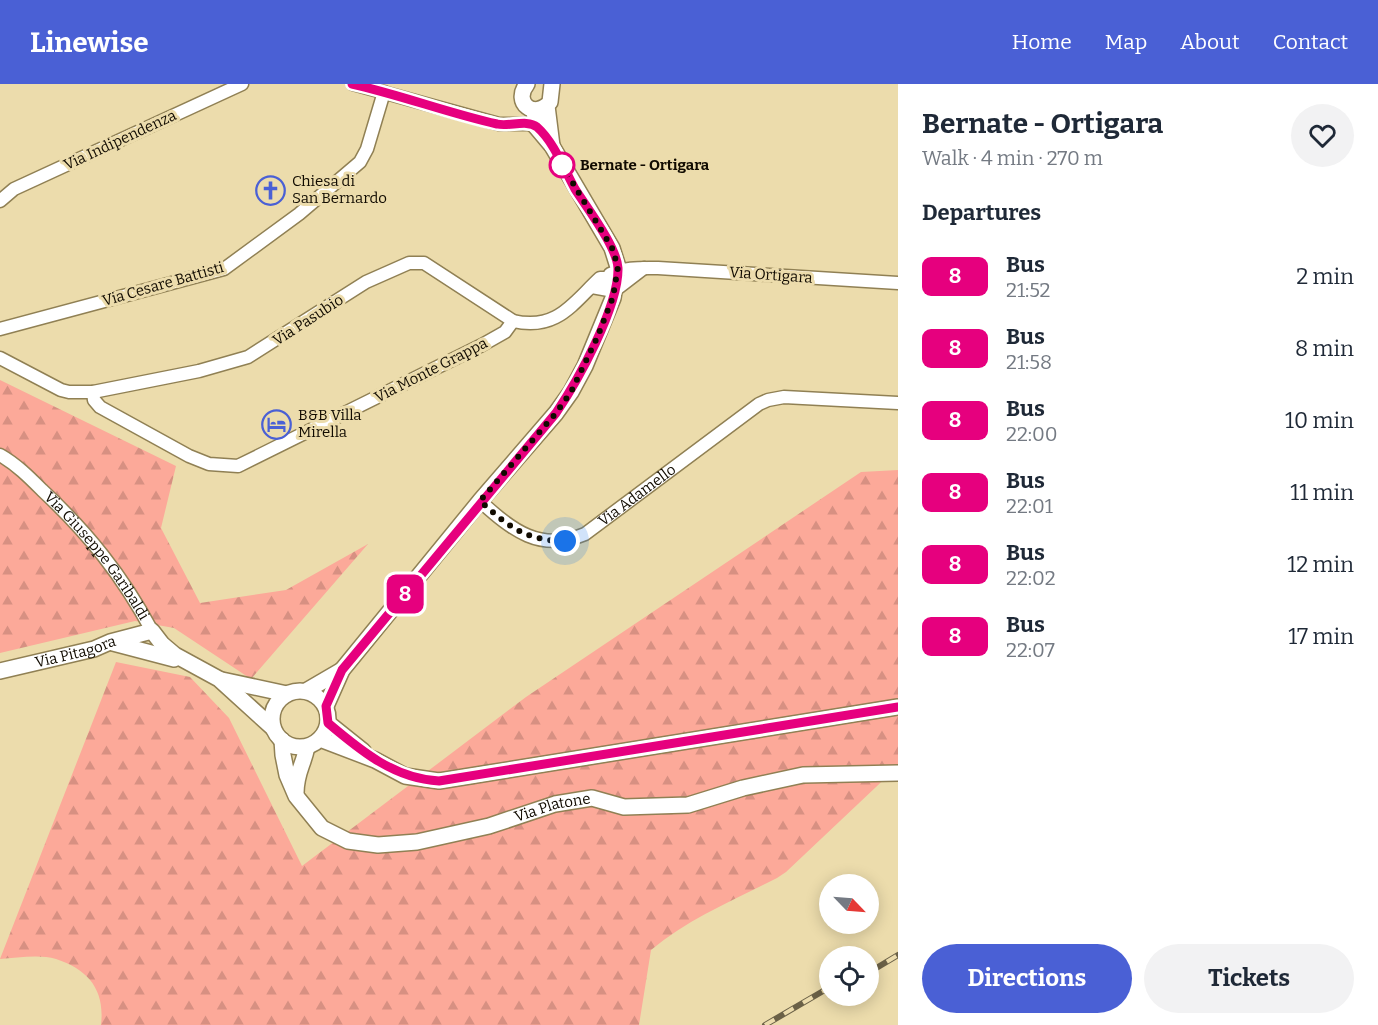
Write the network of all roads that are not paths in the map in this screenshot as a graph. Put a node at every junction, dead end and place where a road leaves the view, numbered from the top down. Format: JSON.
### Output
{"nodes":[{"id":1,"x":242,"y":84,"type":"edge"},
{"id":2,"x":353,"y":84,"type":"edge"},
{"id":3,"x":527,"y":84,"type":"edge"},
{"id":4,"x":550,"y":86,"type":"edge"},
{"id":5,"x":384,"y":92,"type":"junction"},
{"id":6,"x":538,"y":108,"type":"junction"},
{"id":7,"x":531,"y":125,"type":"junction"},
{"id":8,"x":552,"y":146,"type":"junction"},
{"id":9,"x":0,"y":201,"type":"edge"},
{"id":10,"x":644,"y":268,"type":"junction"},
{"id":11,"x":613,"y":279,"type":"junction"},
{"id":12,"x":898,"y":283,"type":"edge"},
{"id":13,"x":513,"y":321,"type":"junction"},
{"id":14,"x":1,"y":329,"type":"edge"},
{"id":15,"x":0,"y":358,"type":"edge"},
{"id":16,"x":93,"y":392,"type":"junction"},
{"id":17,"x":898,"y":403,"type":"edge"},
{"id":18,"x":0,"y":455,"type":"edge"},
{"id":19,"x":480,"y":501,"type":"junction"},
{"id":20,"x":152,"y":631,"type":"junction"},
{"id":21,"x":110,"y":642,"type":"junction"},
{"id":22,"x":190,"y":665,"type":"junction"},
{"id":23,"x":342,"y":670,"type":"junction"},
{"id":24,"x":0,"y":671,"type":"edge"},
{"id":25,"x":219,"y":679,"type":"junction"},
{"id":26,"x":306,"y":691,"type":"junction"},
{"id":27,"x":287,"y":694,"type":"junction"},
{"id":28,"x":326,"y":706,"type":"junction"},
{"id":29,"x":898,"y":707,"type":"edge"},
{"id":30,"x":328,"y":723,"type":"junction"},
{"id":31,"x":278,"y":734,"type":"junction"},
{"id":32,"x":314,"y":743,"type":"junction"},
{"id":33,"x":375,"y":760,"type":"junction"},
{"id":34,"x":898,"y":773,"type":"edge"},
{"id":35,"x":296,"y":796,"type":"junction"}],
"edges":[{"from":1,"to":9,"type":"street","name":"Via Indipendenza"},
{"from":2,"to":5,"type":"street"},
{"from":3,"to":6,"type":"street"},
{"from":4,"to":6,"type":"street"},
{"from":5,"to":7,"type":"street"},
{"from":5,"to":14,"type":"street","name":"Via Cesare Battisti"},
{"from":6,"to":7,"type":"street"},
{"from":6,"to":8,"type":"street"},
{"from":7,"to":8,"type":"street"},
{"from":8,"to":11,"type":"street"},
{"from":10,"to":11,"type":"street","name":"Via Ortigara"},
{"from":10,"to":11,"type":"street"},
{"from":10,"to":12,"type":"street","name":"Via Ortigara"},
{"from":11,"to":13,"type":"street","name":"Via Pasubio"},
{"from":11,"to":19,"type":"street"},
{"from":13,"to":16,"type":"street","name":"Via Pasubio"},
{"from":13,"to":16,"type":"street","name":"Via Monte Grappa"},
{"from":15,"to":16,"type":"street","name":"Via Pasubio"},
{"from":17,"to":19,"type":"street","name":"Via Adamello"},
{"from":18,"to":20,"type":"street","name":"Via Giuseppe Garibaldi"},
{"from":19,"to":23,"type":"street"},
{"from":20,"to":21,"type":"street","name":"Via Pitagora"},
{"from":20,"to":22,"type":"street","name":"Via Giuseppe Garibaldi"},
{"from":21,"to":22,"type":"street"},
{"from":21,"to":24,"type":"street","name":"Via Pitagora"},
{"from":22,"to":25,"type":"street","name":"Via Giuseppe Garibaldi"},
{"from":23,"to":26,"type":"street"},
{"from":23,"to":28,"type":"street"},
{"from":25,"to":27,"type":"street","name":"Via Giuseppe Garibaldi"},
{"from":25,"to":31,"type":"street","name":"Via Giuseppe Garibaldi"},
{"from":26,"to":27,"type":"street"},
{"from":26,"to":28,"type":"street"},
{"from":27,"to":31,"type":"street"},
{"from":28,"to":30,"type":"street"},
{"from":29,"to":33,"type":"street"},
{"from":30,"to":32,"type":"street"},
{"from":30,"to":33,"type":"street"},
{"from":31,"to":32,"type":"street"},
{"from":31,"to":35,"type":"street","name":"Via Platone"},
{"from":32,"to":33,"type":"street"},
{"from":32,"to":35,"type":"street"},
{"from":34,"to":35,"type":"street","name":"Via Platone"}]}
